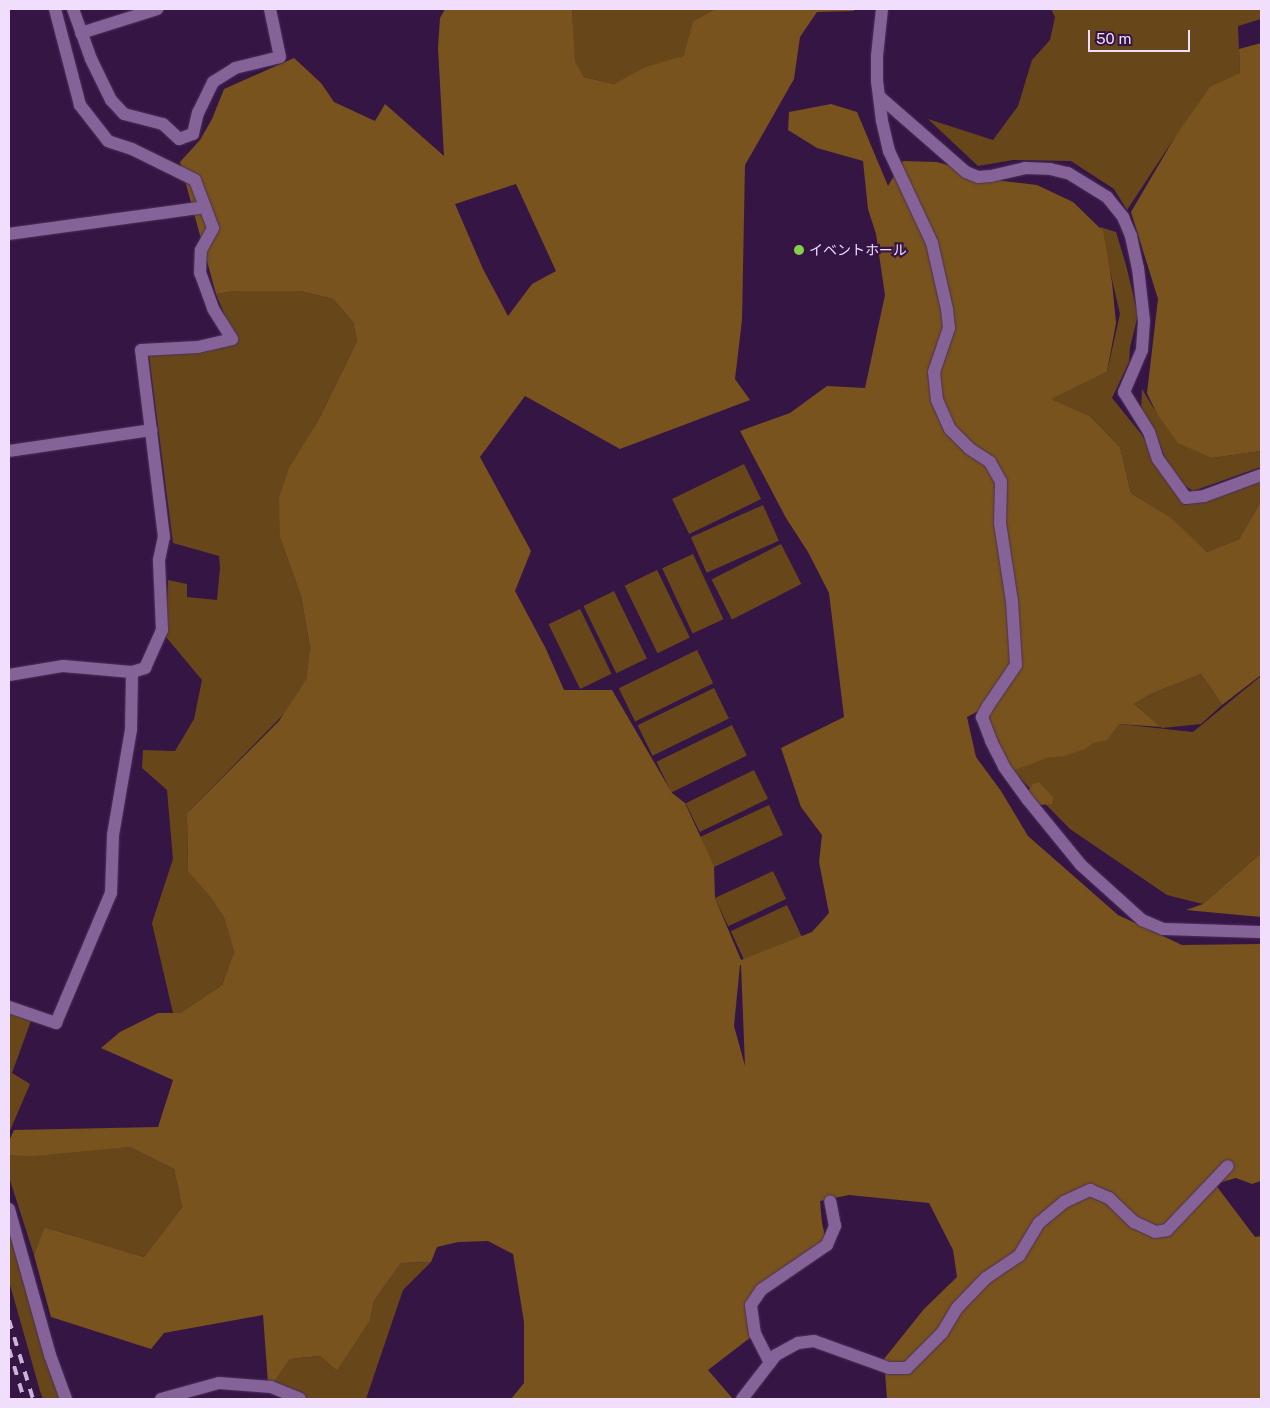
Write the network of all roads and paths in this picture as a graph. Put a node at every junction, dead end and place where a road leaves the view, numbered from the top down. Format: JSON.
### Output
{"nodes":[{"id":1,"x":55,"y":9,"type":"edge"},
{"id":2,"x":72,"y":9,"type":"edge"},
{"id":3,"x":157,"y":9,"type":"edge"},
{"id":4,"x":270,"y":9,"type":"edge"},
{"id":5,"x":882,"y":9,"type":"edge"},
{"id":6,"x":81,"y":33,"type":"junction"},
{"id":7,"x":880,"y":97,"type":"junction"},
{"id":8,"x":205,"y":207,"type":"junction"},
{"id":9,"x":9,"y":234,"type":"edge"},
{"id":10,"x":151,"y":430,"type":"junction"},
{"id":11,"x":9,"y":450,"type":"edge"},
{"id":12,"x":1261,"y":474,"type":"edge"},
{"id":13,"x":132,"y":672,"type":"junction"},
{"id":14,"x":9,"y":675,"type":"edge"},
{"id":15,"x":1261,"y":932,"type":"edge"},
{"id":16,"x":9,"y":1007,"type":"edge"},
{"id":17,"x":1228,"y":1166,"type":"dead end"},
{"id":18,"x":830,"y":1201,"type":"dead end"},
{"id":19,"x":9,"y":1209,"type":"edge"},
{"id":20,"x":770,"y":1363,"type":"junction"},
{"id":21,"x":66,"y":1399,"type":"edge"},
{"id":22,"x":161,"y":1399,"type":"edge"},
{"id":23,"x":300,"y":1399,"type":"edge"},
{"id":24,"x":742,"y":1399,"type":"edge"}],
"edges":[{"from":1,"to":8,"type":"street"},
{"from":2,"to":6,"type":"street"},
{"from":3,"to":6,"type":"street"},
{"from":4,"to":6,"type":"street"},
{"from":5,"to":7,"type":"street"},
{"from":7,"to":12,"type":"street"},
{"from":7,"to":15,"type":"street"},
{"from":8,"to":9,"type":"street"},
{"from":8,"to":10,"type":"street"},
{"from":10,"to":11,"type":"street"},
{"from":10,"to":13,"type":"street"},
{"from":13,"to":14,"type":"street"},
{"from":13,"to":16,"type":"street"},
{"from":17,"to":20,"type":"street"},
{"from":18,"to":20,"type":"street"},
{"from":19,"to":21,"type":"street"},
{"from":20,"to":24,"type":"street"},
{"from":22,"to":23,"type":"street"}]}
